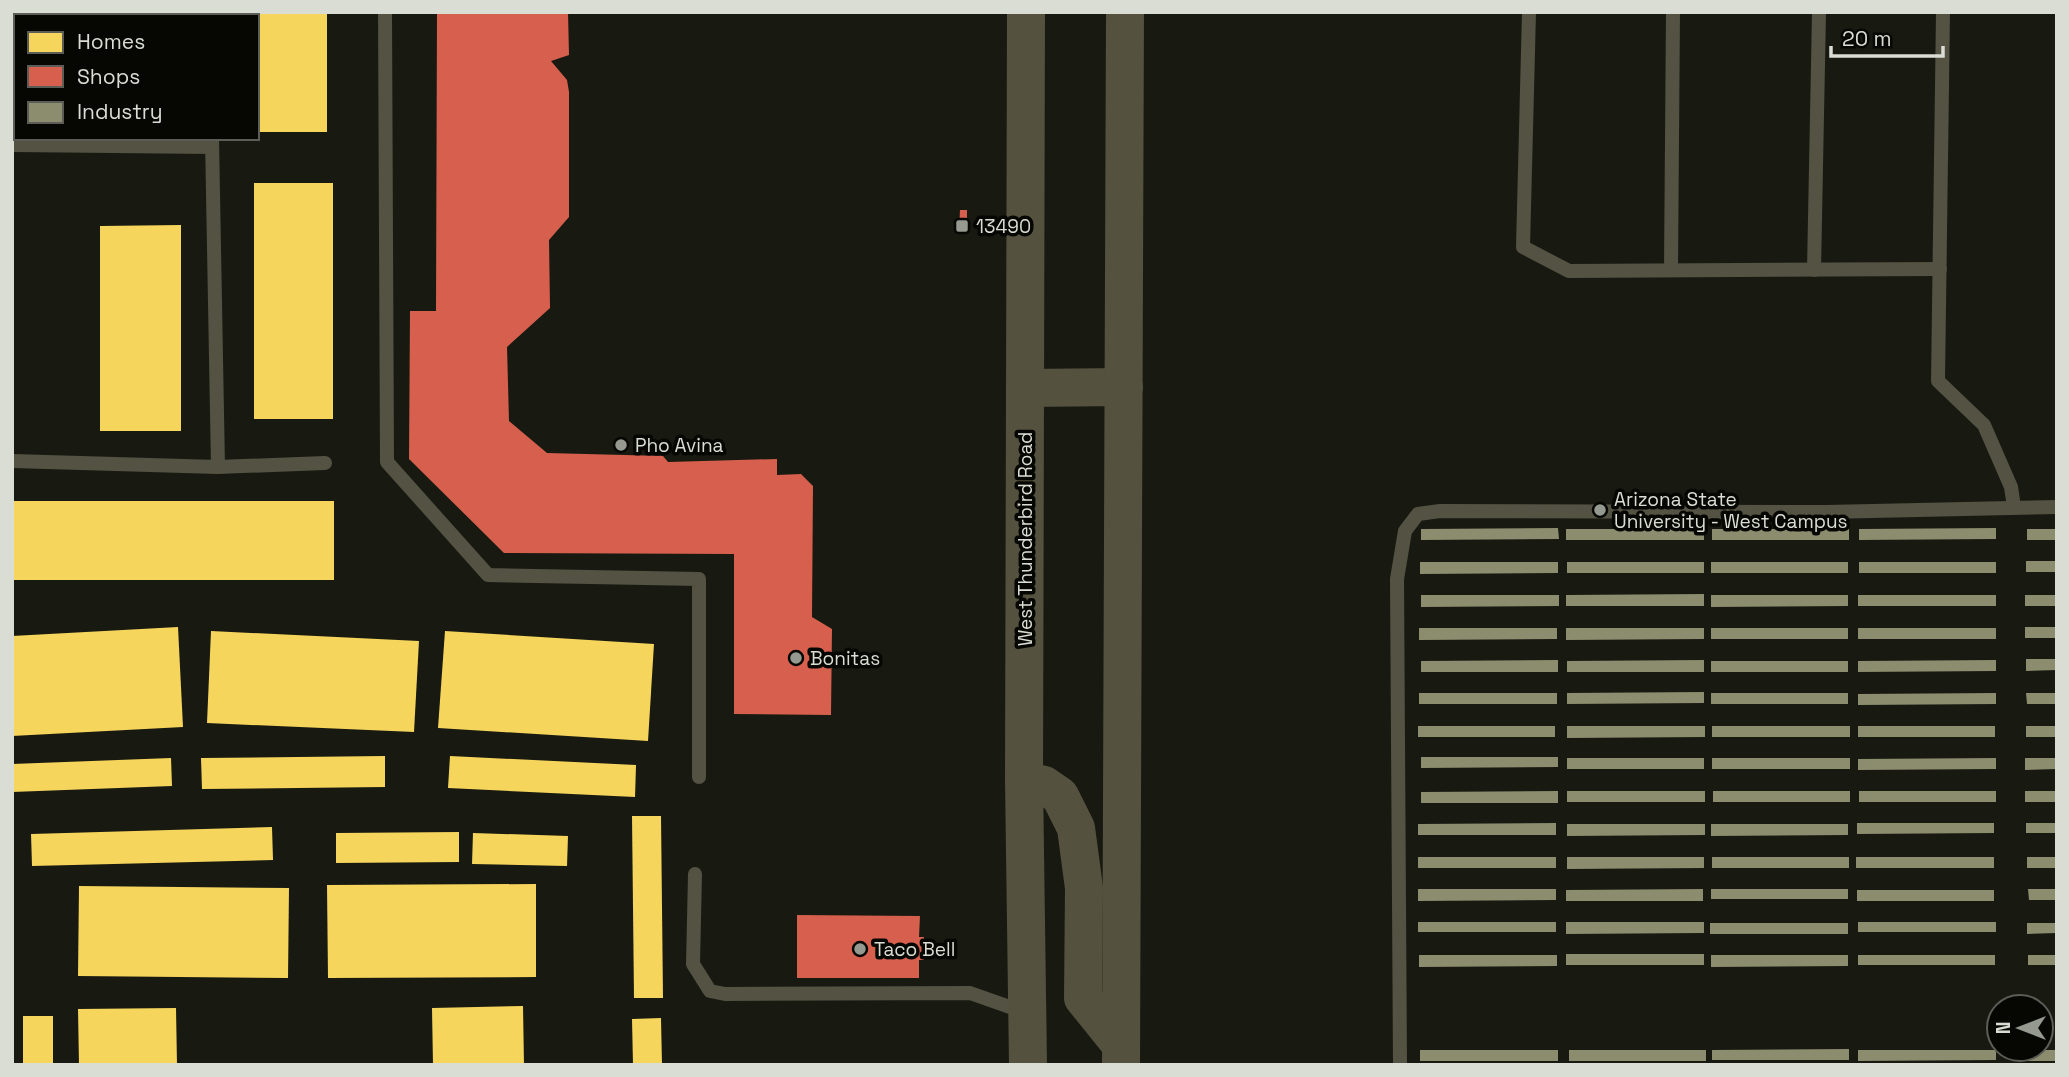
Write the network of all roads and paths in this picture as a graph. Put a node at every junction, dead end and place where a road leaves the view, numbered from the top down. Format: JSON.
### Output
{"nodes":[{"id":1,"x":385,"y":12,"type":"edge"},
{"id":2,"x":1026,"y":12,"type":"edge"},
{"id":3,"x":1125,"y":12,"type":"edge"},
{"id":4,"x":1530,"y":12,"type":"edge"},
{"id":5,"x":1673,"y":12,"type":"edge"},
{"id":6,"x":1819,"y":12,"type":"edge"},
{"id":7,"x":1943,"y":12,"type":"edge"},
{"id":8,"x":212,"y":142,"type":"edge"},
{"id":9,"x":12,"y":145,"type":"edge"},
{"id":10,"x":1940,"y":269,"type":"junction"},
{"id":11,"x":1671,"y":270,"type":"junction"},
{"id":12,"x":1815,"y":270,"type":"junction"},
{"id":13,"x":1124,"y":387,"type":"junction"},
{"id":14,"x":1025,"y":388,"type":"junction"},
{"id":15,"x":12,"y":461,"type":"edge"},
{"id":16,"x":325,"y":463,"type":"dead end"},
{"id":17,"x":218,"y":467,"type":"junction"},
{"id":18,"x":2014,"y":507,"type":"junction"},
{"id":19,"x":2057,"y":507,"type":"edge"},
{"id":20,"x":699,"y":777,"type":"dead end"},
{"id":21,"x":1024,"y":780,"type":"junction"},
{"id":22,"x":695,"y":874,"type":"dead end"},
{"id":23,"x":1027,"y":1013,"type":"junction"},
{"id":24,"x":1121,"y":1055,"type":"edge"},
{"id":25,"x":1028,"y":1065,"type":"edge"},
{"id":26,"x":1400,"y":1065,"type":"edge"}],
"edges":[{"from":1,"to":20,"type":"lane"},
{"from":2,"to":14,"type":"main road","name":"West Thunderbird Road"},
{"from":3,"to":13,"type":"main road"},
{"from":4,"to":11,"type":"lane"},
{"from":5,"to":11,"type":"lane"},
{"from":6,"to":12,"type":"lane"},
{"from":7,"to":10,"type":"lane"},
{"from":8,"to":9,"type":"lane"},
{"from":8,"to":17,"type":"lane"},
{"from":10,"to":12,"type":"lane"},
{"from":10,"to":18,"type":"lane"},
{"from":11,"to":12,"type":"lane"},
{"from":13,"to":14,"type":"main road"},
{"from":13,"to":24,"type":"main road"},
{"from":14,"to":21,"type":"main road","name":"West Thunderbird Road"},
{"from":15,"to":17,"type":"lane"},
{"from":16,"to":17,"type":"lane"},
{"from":18,"to":19,"type":"lane"},
{"from":18,"to":26,"type":"lane"},
{"from":21,"to":23,"type":"main road","name":"West Thunderbird Road"},
{"from":21,"to":24,"type":"main road"},
{"from":22,"to":23,"type":"lane"},
{"from":23,"to":25,"type":"main road","name":"West Thunderbird Road"}]}
